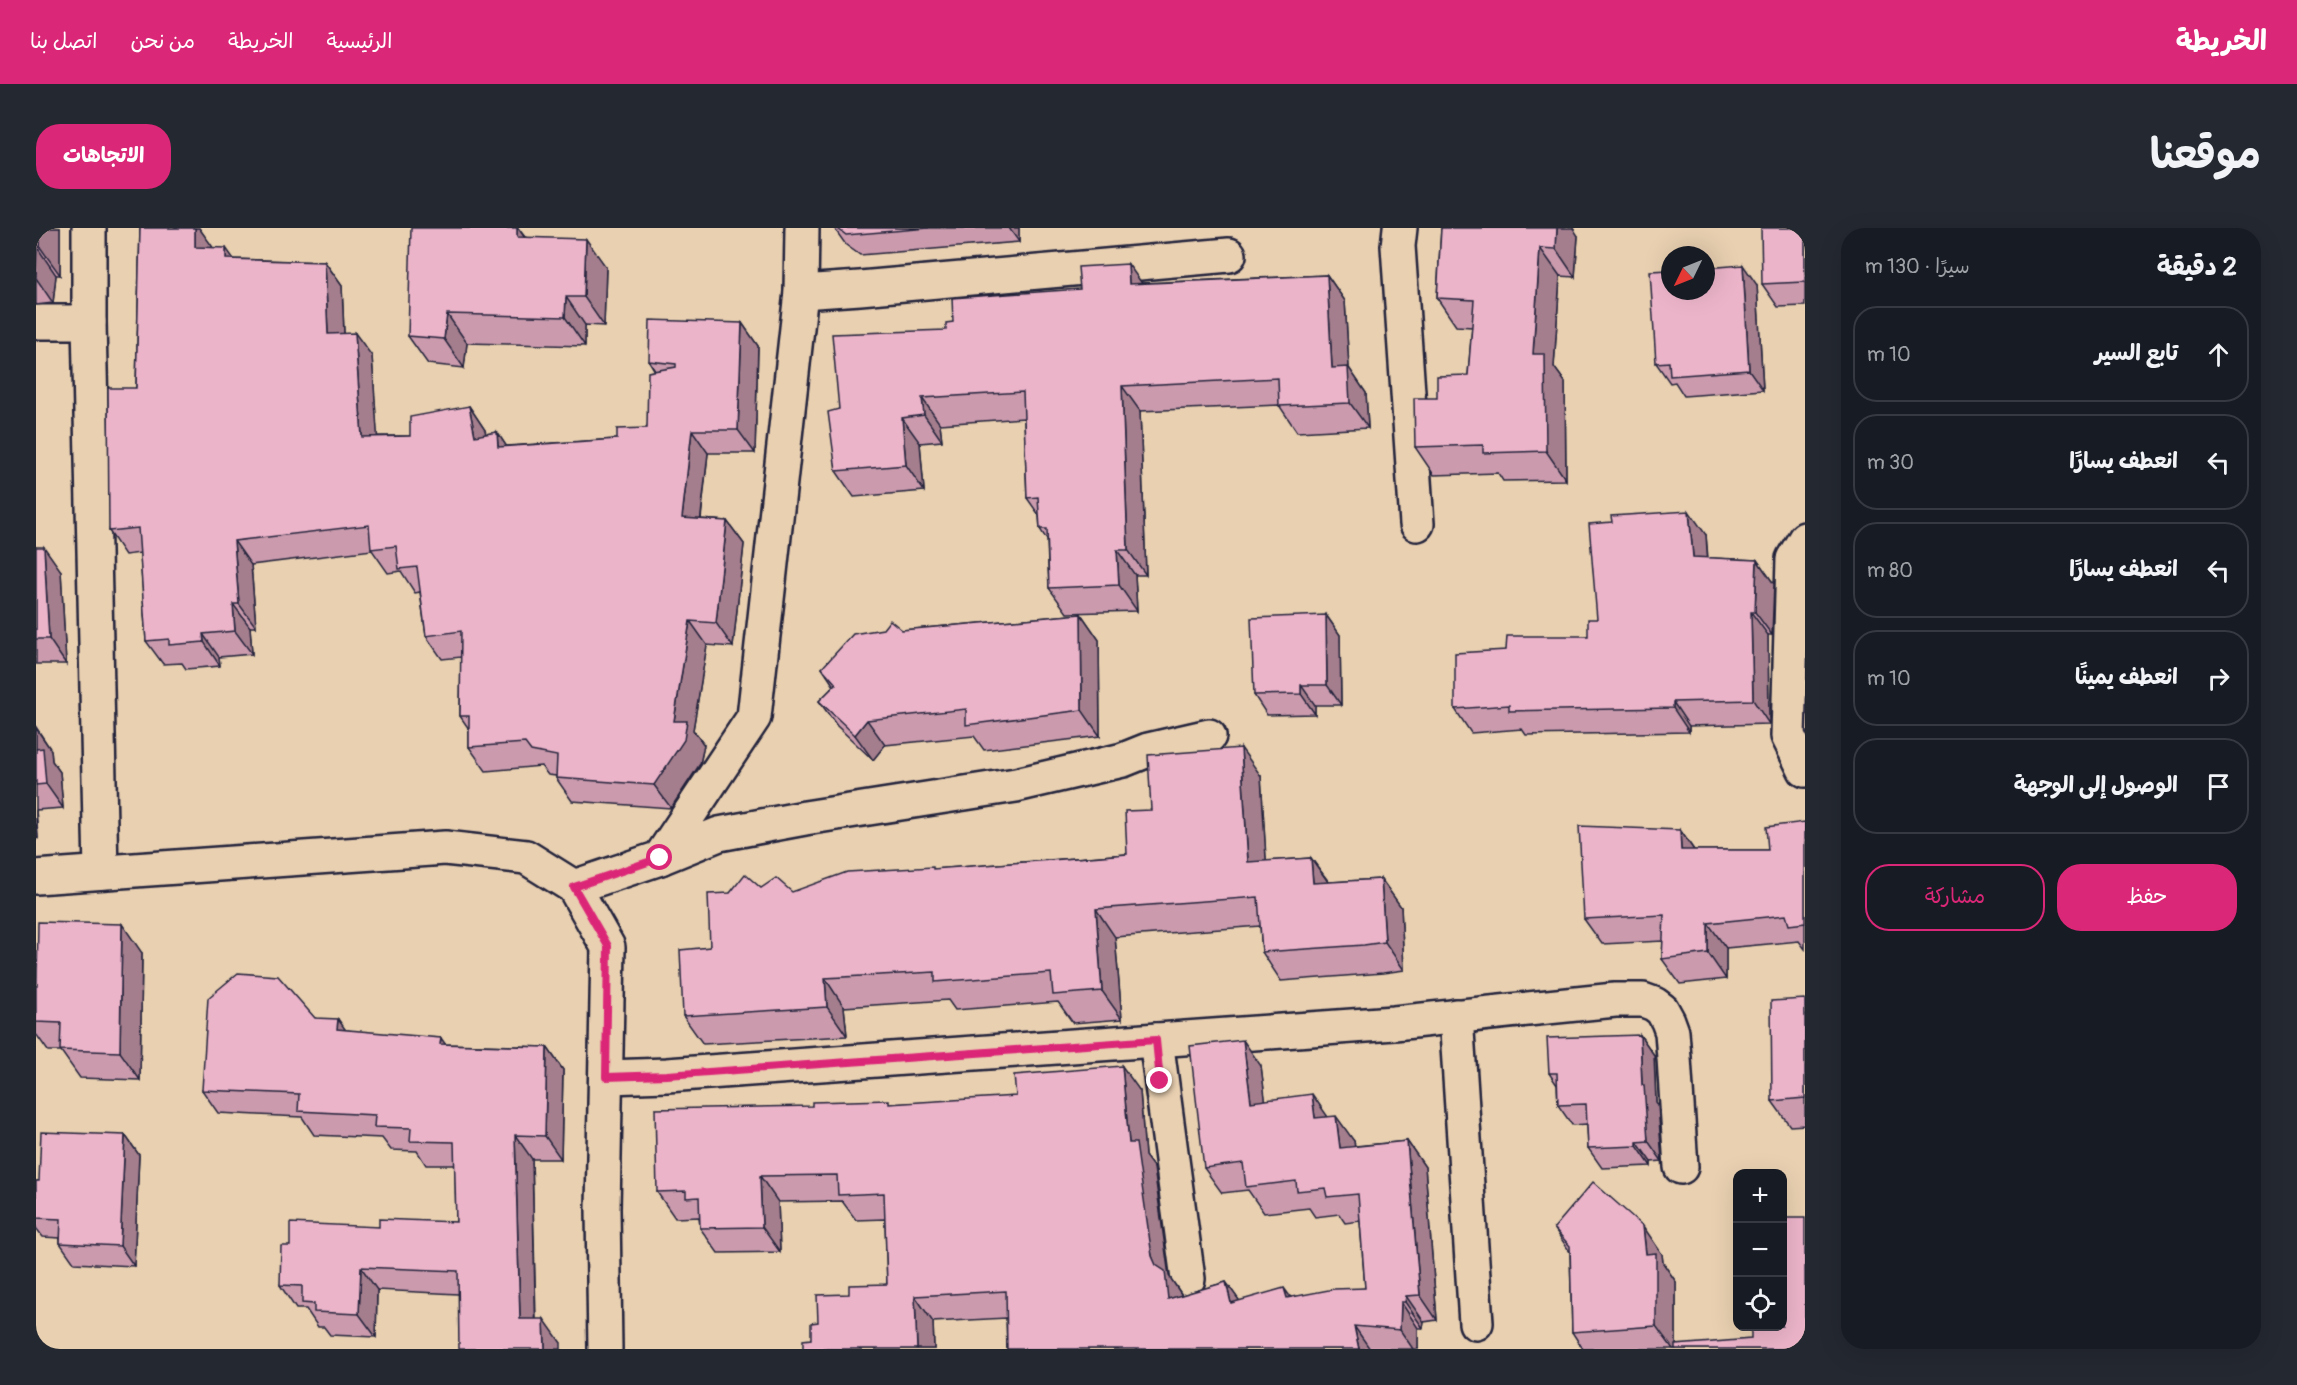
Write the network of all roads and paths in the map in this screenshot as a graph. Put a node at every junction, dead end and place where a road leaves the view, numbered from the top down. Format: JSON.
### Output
{"nodes":[{"id":1,"x":89,"y":228,"type":"edge"},
{"id":2,"x":802,"y":228,"type":"edge"},
{"id":3,"x":1400,"y":228,"type":"edge"},
{"id":4,"x":1228,"y":255,"type":"dead end"},
{"id":5,"x":801,"y":291,"type":"junction"},
{"id":6,"x":36,"y":321,"type":"edge"},
{"id":7,"x":88,"y":322,"type":"junction"},
{"id":8,"x":1417,"y":524,"type":"dead end"},
{"id":9,"x":1805,"y":539,"type":"edge"},
{"id":10,"x":1209,"y":736,"type":"dead end"},
{"id":11,"x":1805,"y":770,"type":"edge"},
{"id":12,"x":660,"y":858,"type":"junction"},
{"id":13,"x":101,"y":872,"type":"junction"},
{"id":14,"x":36,"y":877,"type":"edge"},
{"id":15,"x":574,"y":887,"type":"junction"},
{"id":16,"x":1456,"y":1016,"type":"junction"},
{"id":17,"x":1156,"y":1040,"type":"junction"},
{"id":18,"x":606,"y":1077,"type":"junction"},
{"id":19,"x":1681,"y":1167,"type":"dead end"},
{"id":20,"x":1188,"y":1280,"type":"dead end"},
{"id":21,"x":1476,"y":1323,"type":"dead end"},
{"id":22,"x":604,"y":1349,"type":"edge"}],
"edges":[{"from":1,"to":7,"type":"street"},
{"from":2,"to":5,"type":"street"},
{"from":3,"to":8,"type":"street"},
{"from":4,"to":5,"type":"street"},
{"from":5,"to":12,"type":"street"},
{"from":6,"to":7,"type":"street"},
{"from":7,"to":13,"type":"street"},
{"from":9,"to":11,"type":"street"},
{"from":10,"to":12,"type":"street"},
{"from":12,"to":15,"type":"street"},
{"from":13,"to":14,"type":"street"},
{"from":13,"to":15,"type":"street"},
{"from":15,"to":18,"type":"street"},
{"from":16,"to":17,"type":"street"},
{"from":16,"to":19,"type":"street"},
{"from":16,"to":21,"type":"street"},
{"from":17,"to":18,"type":"street"},
{"from":17,"to":20,"type":"street"},
{"from":18,"to":22,"type":"street"}]}
